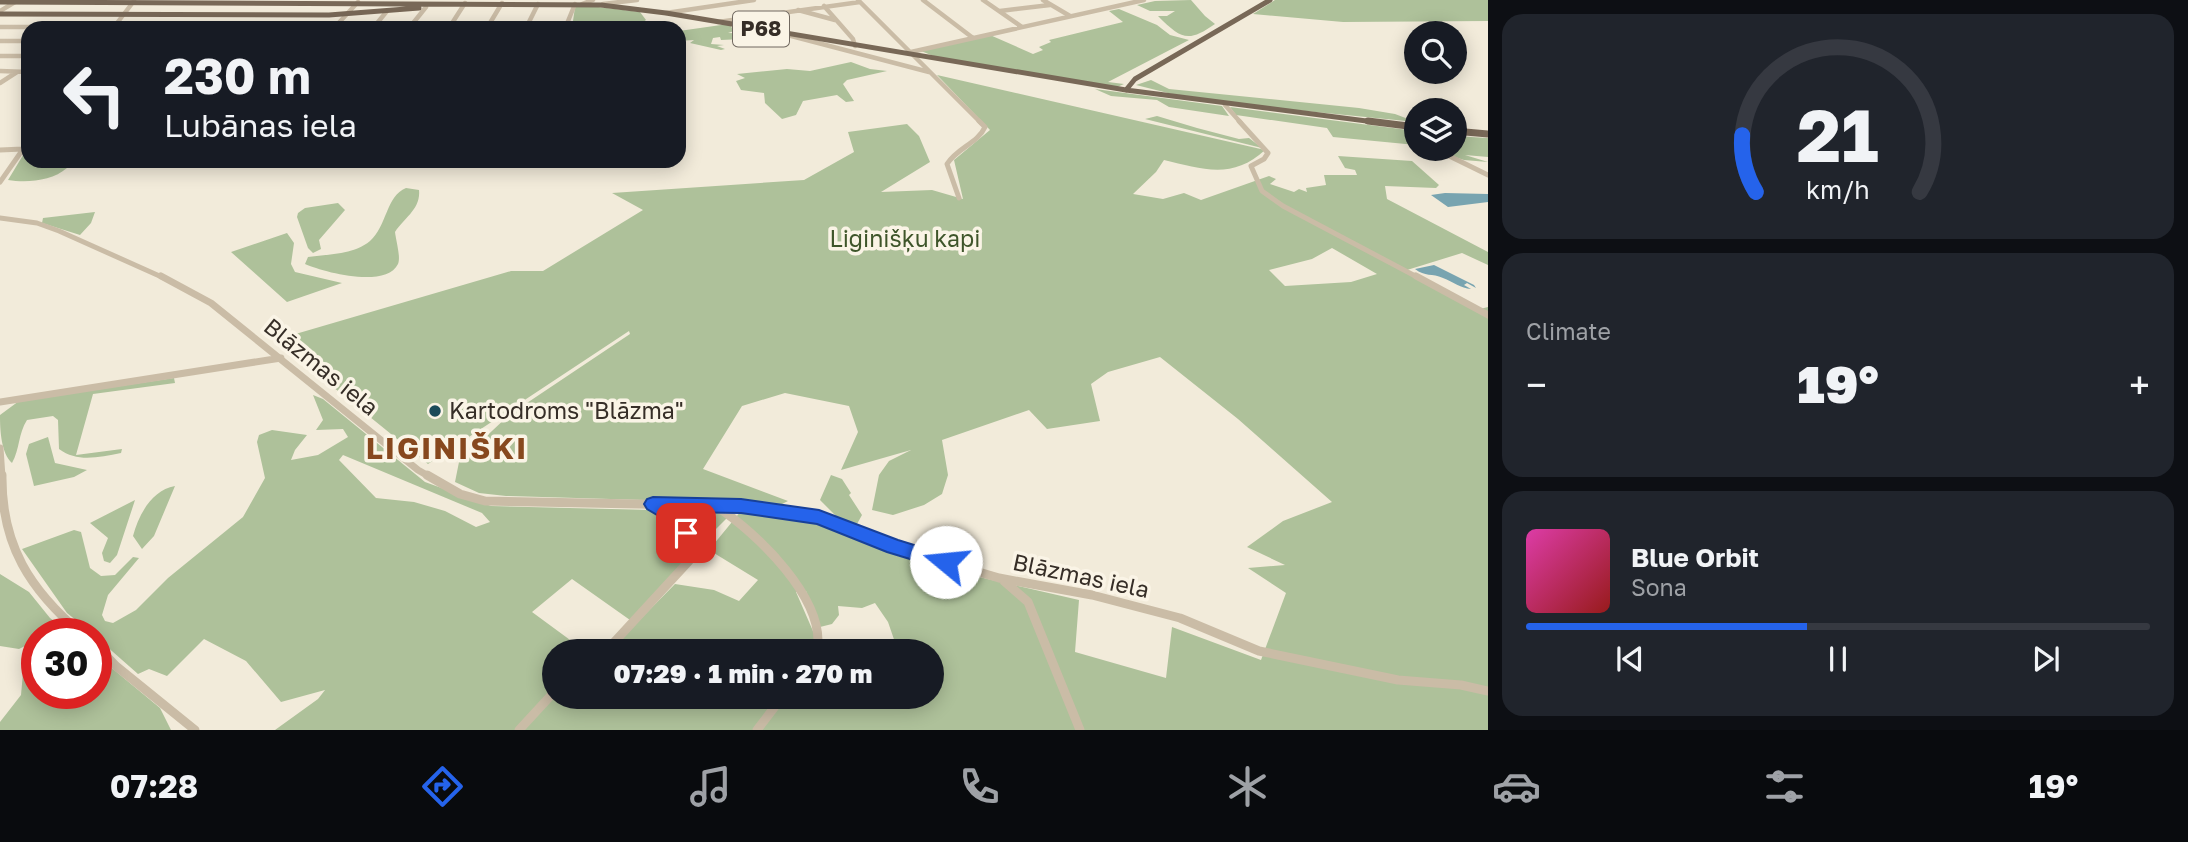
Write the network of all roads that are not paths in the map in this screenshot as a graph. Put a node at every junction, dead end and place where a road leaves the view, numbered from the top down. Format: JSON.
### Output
{"nodes":[{"id":1,"x":593,"y":0,"type":"edge"},
{"id":2,"x":636,"y":0,"type":"edge"},
{"id":3,"x":754,"y":0,"type":"edge"},
{"id":4,"x":923,"y":0,"type":"edge"},
{"id":5,"x":983,"y":0,"type":"edge"},
{"id":6,"x":1043,"y":0,"type":"edge"},
{"id":7,"x":1107,"y":0,"type":"edge"},
{"id":8,"x":1144,"y":0,"type":"edge"},
{"id":9,"x":1270,"y":0,"type":"edge"},
{"id":10,"x":134,"y":1,"type":"edge"},
{"id":11,"x":859,"y":1,"type":"edge"},
{"id":12,"x":0,"y":2,"type":"edge"},
{"id":13,"x":15,"y":2,"type":"junction"},
{"id":14,"x":358,"y":2,"type":"junction"},
{"id":15,"x":464,"y":3,"type":"junction"},
{"id":16,"x":502,"y":3,"type":"junction"},
{"id":17,"x":538,"y":4,"type":"junction"},
{"id":18,"x":575,"y":4,"type":"junction"},
{"id":19,"x":582,"y":4,"type":"junction"},
{"id":20,"x":601,"y":5,"type":"junction"},
{"id":21,"x":1050,"y":5,"type":"junction"},
{"id":22,"x":824,"y":6,"type":"junction"},
{"id":23,"x":1117,"y":6,"type":"junction"},
{"id":24,"x":426,"y":7,"type":"junction"},
{"id":25,"x":633,"y":8,"type":"junction"},
{"id":26,"x":797,"y":10,"type":"junction"},
{"id":27,"x":387,"y":11,"type":"junction"},
{"id":28,"x":790,"y":11,"type":"junction"},
{"id":29,"x":1000,"y":11,"type":"junction"},
{"id":30,"x":0,"y":12,"type":"edge"},
{"id":31,"x":666,"y":13,"type":"junction"},
{"id":32,"x":804,"y":13,"type":"junction"},
{"id":33,"x":124,"y":14,"type":"junction"},
{"id":34,"x":347,"y":14,"type":"junction"},
{"id":35,"x":1070,"y":16,"type":"junction"},
{"id":36,"x":835,"y":20,"type":"junction"},
{"id":37,"x":119,"y":21,"type":"edge"},
{"id":38,"x":342,"y":21,"type":"edge"},
{"id":39,"x":378,"y":21,"type":"edge"},
{"id":40,"x":415,"y":21,"type":"edge"},
{"id":41,"x":453,"y":21,"type":"edge"},
{"id":42,"x":491,"y":21,"type":"edge"},
{"id":43,"x":530,"y":21,"type":"edge"},
{"id":44,"x":567,"y":21,"type":"edge"},
{"id":45,"x":718,"y":22,"type":"junction"},
{"id":46,"x":0,"y":27,"type":"edge"},
{"id":47,"x":21,"y":27,"type":"edge"},
{"id":48,"x":1022,"y":27,"type":"junction"},
{"id":49,"x":776,"y":32,"type":"junction"},
{"id":50,"x":973,"y":38,"type":"junction"},
{"id":51,"x":0,"y":41,"type":"edge"},
{"id":52,"x":21,"y":41,"type":"edge"},
{"id":53,"x":855,"y":46,"type":"junction"},
{"id":54,"x":915,"y":55,"type":"junction"},
{"id":55,"x":0,"y":56,"type":"edge"},
{"id":56,"x":21,"y":56,"type":"edge"},
{"id":57,"x":0,"y":71,"type":"edge"},
{"id":58,"x":18,"y":72,"type":"joint"},
{"id":59,"x":930,"y":72,"type":"junction"},
{"id":60,"x":0,"y":83,"type":"edge"},
{"id":61,"x":1126,"y":90,"type":"junction"},
{"id":62,"x":1225,"y":105,"type":"junction"},
{"id":63,"x":1404,"y":126,"type":"edge"},
{"id":64,"x":1467,"y":132,"type":"edge"},
{"id":65,"x":1488,"y":134,"type":"edge"},
{"id":66,"x":21,"y":149,"type":"edge"},
{"id":67,"x":0,"y":150,"type":"edge"},
{"id":68,"x":21,"y":152,"type":"edge"},
{"id":69,"x":1459,"y":161,"type":"edge"},
{"id":70,"x":1488,"y":176,"type":"edge"},
{"id":71,"x":0,"y":182,"type":"edge"},
{"id":72,"x":959,"y":198,"type":"dead end"},
{"id":73,"x":0,"y":218,"type":"edge"},
{"id":74,"x":1488,"y":316,"type":"edge"},
{"id":75,"x":281,"y":358,"type":"junction"},
{"id":76,"x":0,"y":402,"type":"edge"},
{"id":77,"x":0,"y":448,"type":"edge"},
{"id":78,"x":653,"y":504,"type":"junction"},
{"id":79,"x":716,"y":506,"type":"junction"},
{"id":80,"x":999,"y":578,"type":"junction"},
{"id":81,"x":61,"y":618,"type":"edge"},
{"id":82,"x":617,"y":639,"type":"edge"},
{"id":83,"x":818,"y":639,"type":"edge"},
{"id":84,"x":112,"y":662,"type":"edge"},
{"id":85,"x":1488,"y":691,"type":"edge"},
{"id":86,"x":542,"y":705,"type":"edge"},
{"id":87,"x":772,"y":709,"type":"edge"},
{"id":88,"x":195,"y":730,"type":"edge"},
{"id":89,"x":519,"y":730,"type":"edge"},
{"id":90,"x":757,"y":730,"type":"edge"},
{"id":91,"x":1080,"y":730,"type":"edge"}],
"edges":[{"from":1,"to":19,"type":"street"},
{"from":2,"to":20,"type":"street"},
{"from":2,"to":25,"type":"street"},
{"from":3,"to":31,"type":"street"},
{"from":4,"to":50,"type":"street"},
{"from":5,"to":29,"type":"street"},
{"from":6,"to":21,"type":"street"},
{"from":7,"to":23,"type":"street"},
{"from":8,"to":23,"type":"street"},
{"from":9,"to":61,"type":"main road"},
{"from":10,"to":13,"type":"main road","number":"P68"},
{"from":10,"to":14,"type":"main road","number":"P68"},
{"from":10,"to":33,"type":"street"},
{"from":11,"to":22,"type":"street"},
{"from":11,"to":54,"type":"street"},
{"from":12,"to":13,"type":"main road","number":"P68"},
{"from":13,"to":30,"type":"street"},
{"from":14,"to":15,"type":"main road","number":"P68"},
{"from":14,"to":34,"type":"street"},
{"from":15,"to":16,"type":"main road","number":"P68"},
{"from":15,"to":24,"type":"main road","number":"P68"},
{"from":15,"to":41,"type":"street"},
{"from":16,"to":17,"type":"main road","number":"P68"},
{"from":16,"to":42,"type":"street"},
{"from":17,"to":18,"type":"main road","number":"P68"},
{"from":17,"to":43,"type":"street"},
{"from":18,"to":19,"type":"main road","number":"P68"},
{"from":18,"to":44,"type":"street"},
{"from":19,"to":20,"type":"main road","number":"P68"},
{"from":20,"to":25,"type":"main road","number":"P68"},
{"from":21,"to":29,"type":"street"},
{"from":21,"to":35,"type":"street"},
{"from":22,"to":26,"type":"street"},
{"from":22,"to":36,"type":"street"},
{"from":23,"to":35,"type":"street"},
{"from":24,"to":27,"type":"main road","number":"P68"},
{"from":24,"to":40,"type":"street"},
{"from":25,"to":31,"type":"main road","number":"P68"},
{"from":26,"to":28,"type":"street"},
{"from":26,"to":32,"type":"street"},
{"from":27,"to":34,"type":"main road","number":"P68"},
{"from":27,"to":39,"type":"street"},
{"from":28,"to":32,"type":"street"},
{"from":28,"to":45,"type":"street"},
{"from":29,"to":48,"type":"street"},
{"from":30,"to":33,"type":"main road","number":"P68"},
{"from":31,"to":45,"type":"main road","number":"P68"},
{"from":32,"to":36,"type":"street"},
{"from":33,"to":34,"type":"main road","number":"P68"},
{"from":33,"to":37,"type":"street"},
{"from":34,"to":38,"type":"street"},
{"from":35,"to":48,"type":"street"},
{"from":36,"to":53,"type":"street"},
{"from":45,"to":49,"type":"main road","number":"P68"},
{"from":46,"to":47,"type":"street"},
{"from":48,"to":50,"type":"street"},
{"from":49,"to":53,"type":"main road","number":"P68"},
{"from":49,"to":59,"type":"street"},
{"from":50,"to":54,"type":"street"},
{"from":51,"to":52,"type":"street"},
{"from":53,"to":54,"type":"main road","number":"P68"},
{"from":54,"to":59,"type":"street"},
{"from":54,"to":61,"type":"main road","number":"P68"},
{"from":55,"to":56,"type":"street"},
{"from":57,"to":58,"type":"street"},
{"from":58,"to":60,"type":"street"},
{"from":59,"to":72,"type":"street"},
{"from":61,"to":62,"type":"main road","number":"P68"},
{"from":62,"to":63,"type":"main road","number":"P68"},
{"from":62,"to":74,"type":"street"},
{"from":64,"to":65,"type":"main road"},
{"from":66,"to":67,"type":"street"},
{"from":68,"to":71,"type":"street"},
{"from":69,"to":70,"type":"street"},
{"from":73,"to":75,"type":"street","name":"Blāzmas iela"},
{"from":75,"to":76,"type":"street"},
{"from":75,"to":78,"type":"street","name":"Blāzmas iela"},
{"from":77,"to":81,"type":"street"},
{"from":78,"to":79,"type":"street","name":"Blāzmas iela"},
{"from":78,"to":82,"type":"street"},
{"from":79,"to":80,"type":"street","name":"Blāzmas iela"},
{"from":79,"to":83,"type":"street"},
{"from":80,"to":85,"type":"street","name":"Blāzmas iela"},
{"from":80,"to":91,"type":"street"},
{"from":84,"to":88,"type":"street"},
{"from":86,"to":89,"type":"street"},
{"from":87,"to":90,"type":"street"}]}
